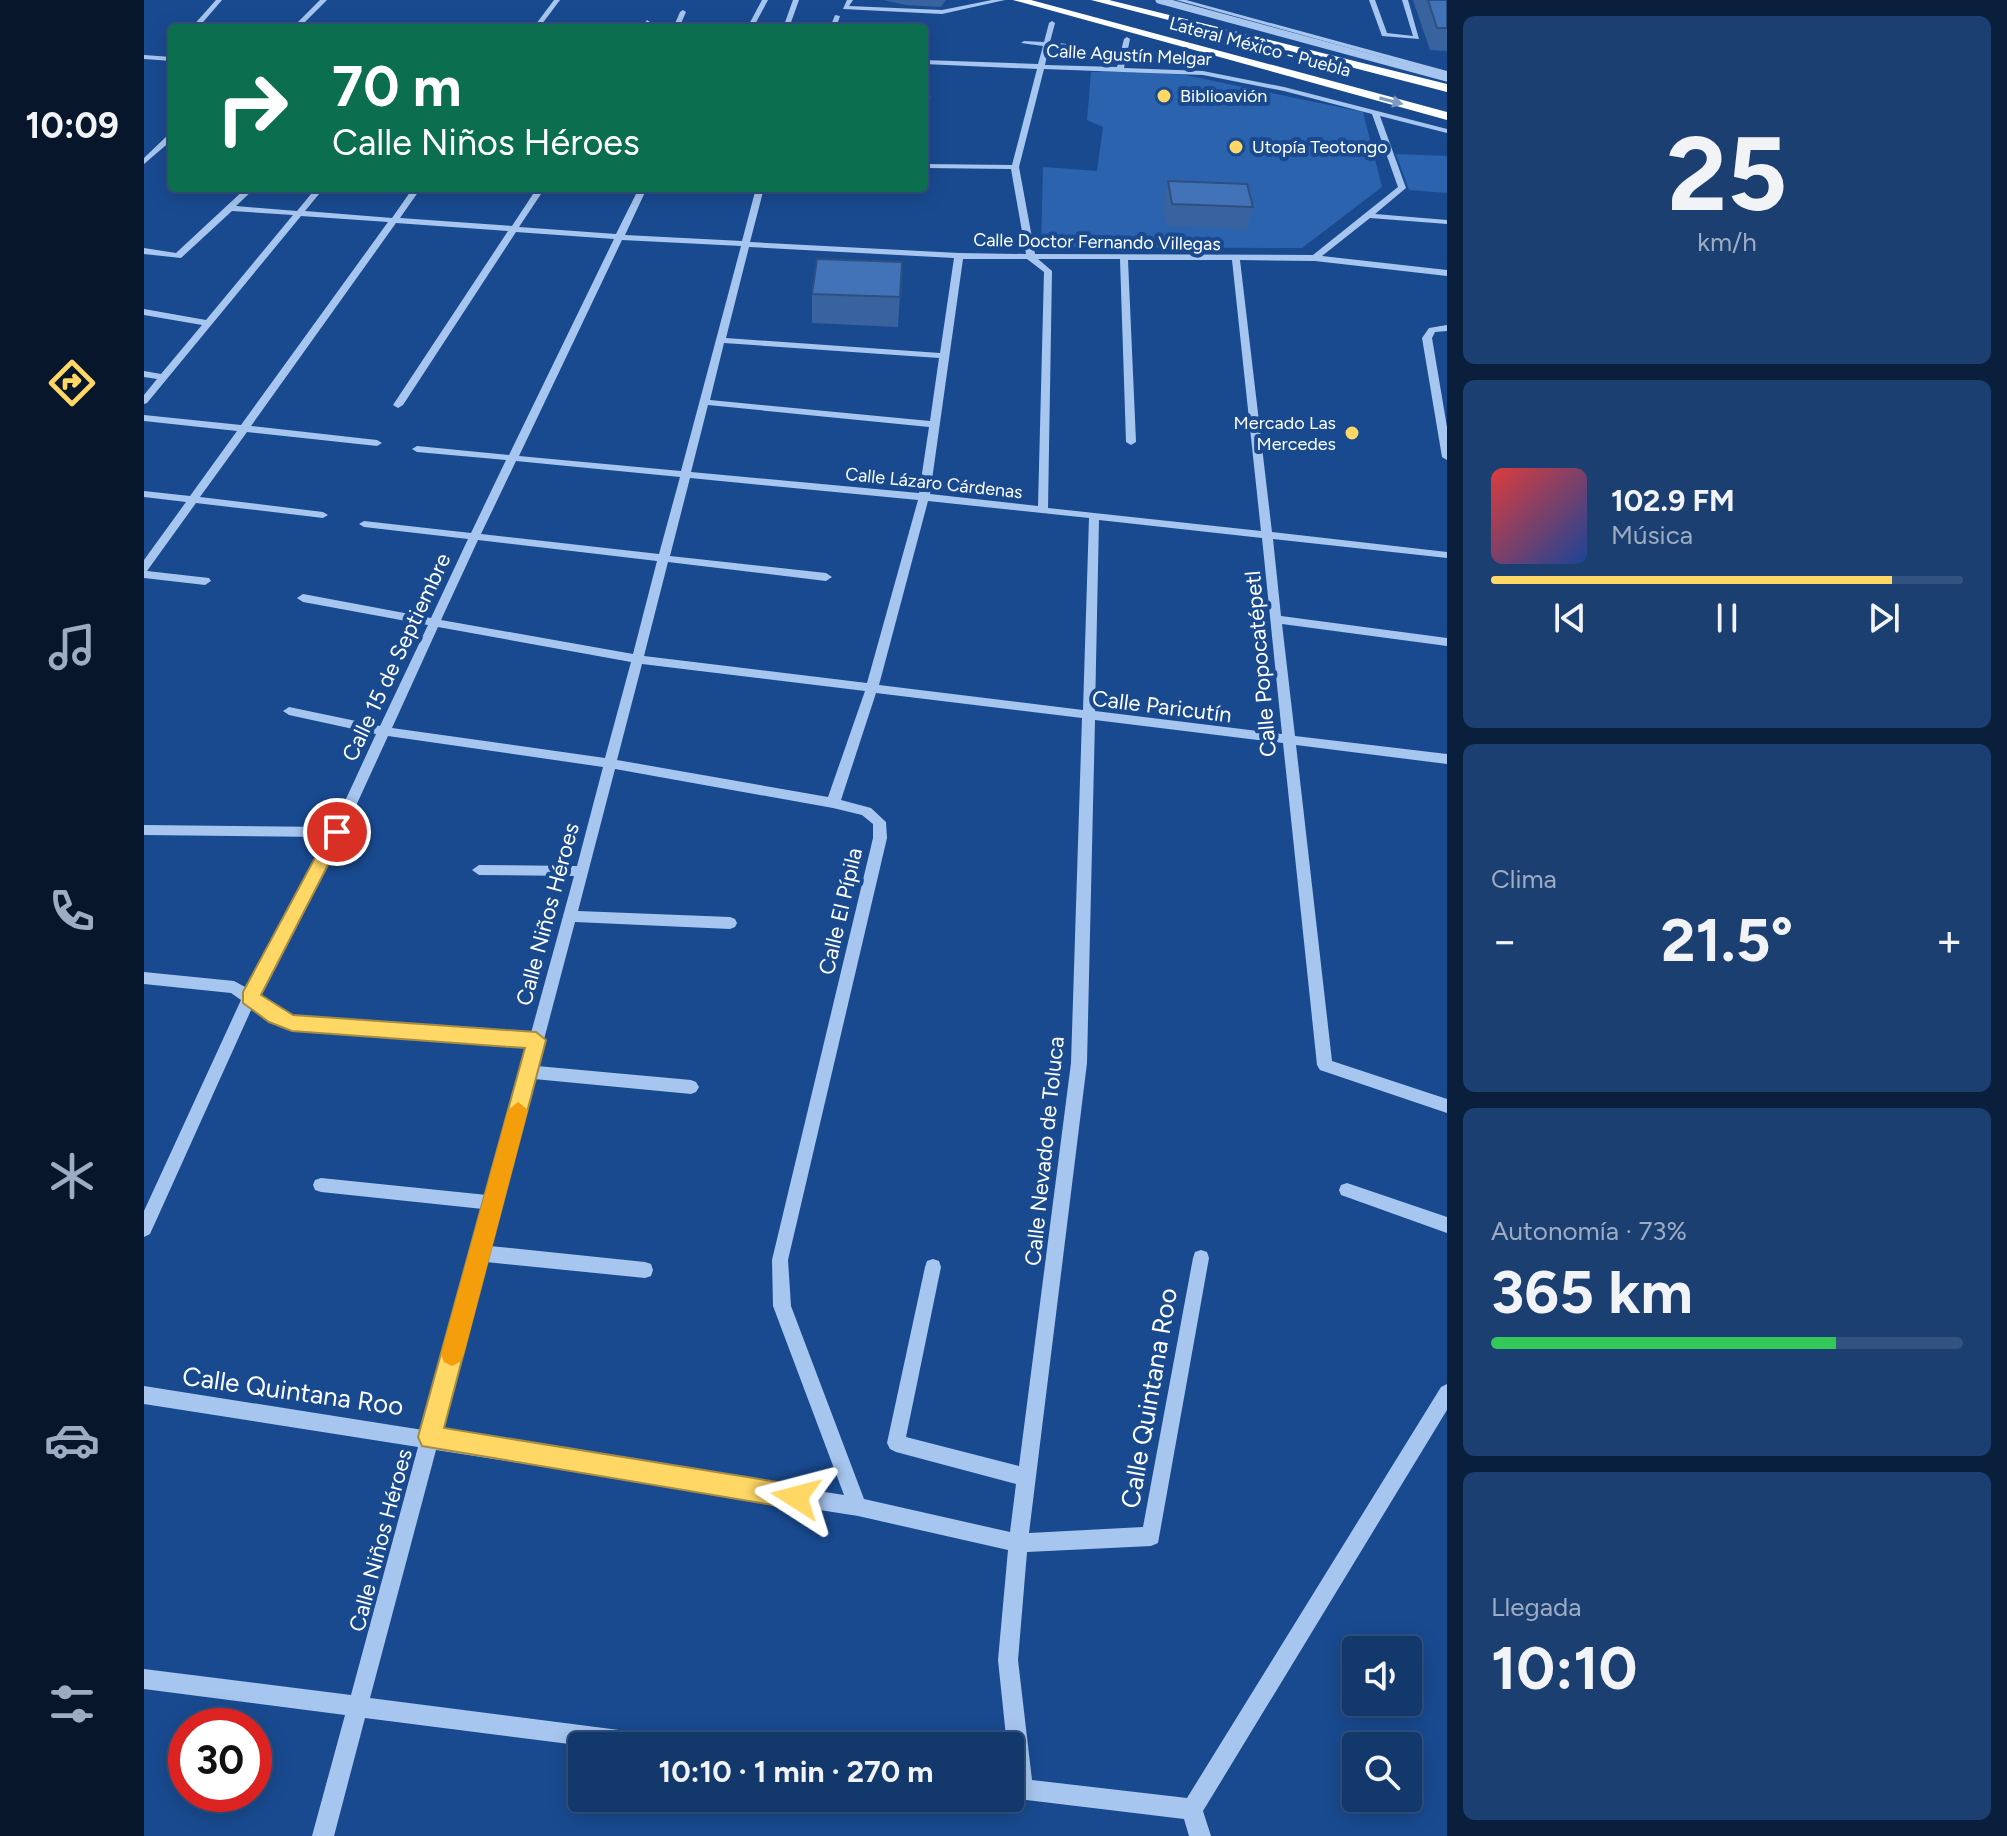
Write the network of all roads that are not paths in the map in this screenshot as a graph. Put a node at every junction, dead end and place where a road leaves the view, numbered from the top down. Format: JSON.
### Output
{"nodes":[{"id":1,"x":219,"y":0,"type":"edge"},
{"id":2,"x":324,"y":0,"type":"edge"},
{"id":3,"x":557,"y":0,"type":"edge"},
{"id":4,"x":765,"y":0,"type":"edge"},
{"id":5,"x":796,"y":0,"type":"edge"},
{"id":6,"x":850,"y":0,"type":"edge"},
{"id":7,"x":909,"y":0,"type":"edge"},
{"id":8,"x":1002,"y":0,"type":"edge"},
{"id":9,"x":1018,"y":0,"type":"edge"},
{"id":10,"x":1061,"y":0,"type":"edge"},
{"id":11,"x":1096,"y":0,"type":"edge"},
{"id":12,"x":1131,"y":0,"type":"edge"},
{"id":13,"x":1159,"y":0,"type":"edge"},
{"id":14,"x":1179,"y":0,"type":"edge"},
{"id":15,"x":1372,"y":0,"type":"edge"},
{"id":16,"x":1405,"y":0,"type":"edge"},
{"id":17,"x":904,"y":10,"type":"junction"},
{"id":18,"x":683,"y":12,"type":"dead end"},
{"id":19,"x":837,"y":16,"type":"dead end"},
{"id":20,"x":1052,"y":23,"type":"dead end"},
{"id":21,"x":198,"y":24,"type":"edge"},
{"id":22,"x":299,"y":24,"type":"edge"},
{"id":23,"x":539,"y":24,"type":"edge"},
{"id":24,"x":678,"y":24,"type":"edge"},
{"id":25,"x":752,"y":24,"type":"edge"},
{"id":26,"x":787,"y":24,"type":"edge"},
{"id":27,"x":834,"y":24,"type":"edge"},
{"id":28,"x":1127,"y":39,"type":"dead end"},
{"id":29,"x":1024,"y":43,"type":"dead end"},
{"id":30,"x":1048,"y":43,"type":"junction"},
{"id":31,"x":1072,"y":45,"type":"dead end"},
{"id":32,"x":1172,"y":55,"type":"dead end"},
{"id":33,"x":144,"y":57,"type":"edge"},
{"id":34,"x":168,"y":57,"type":"edge"},
{"id":35,"x":928,"y":62,"type":"edge"},
{"id":36,"x":1250,"y":63,"type":"junction"},
{"id":37,"x":1040,"y":65,"type":"junction"},
{"id":38,"x":1120,"y":68,"type":"junction"},
{"id":39,"x":1171,"y":70,"type":"junction"},
{"id":40,"x":1447,"y":76,"type":"edge"},
{"id":41,"x":1447,"y":88,"type":"edge"},
{"id":42,"x":1284,"y":89,"type":"junction"},
{"id":43,"x":1447,"y":102,"type":"edge"},
{"id":44,"x":1375,"y":112,"type":"junction"},
{"id":45,"x":1447,"y":116,"type":"edge"},
{"id":46,"x":1447,"y":131,"type":"edge"},
{"id":47,"x":168,"y":140,"type":"edge"},
{"id":48,"x":144,"y":162,"type":"edge"},
{"id":49,"x":928,"y":166,"type":"edge"},
{"id":50,"x":1015,"y":167,"type":"junction"},
{"id":51,"x":247,"y":192,"type":"edge"},
{"id":52,"x":317,"y":192,"type":"edge"},
{"id":53,"x":414,"y":192,"type":"edge"},
{"id":54,"x":538,"y":192,"type":"edge"},
{"id":55,"x":641,"y":192,"type":"edge"},
{"id":56,"x":759,"y":192,"type":"edge"},
{"id":57,"x":230,"y":208,"type":"junction"},
{"id":58,"x":301,"y":213,"type":"junction"},
{"id":59,"x":1371,"y":216,"type":"junction"},
{"id":60,"x":395,"y":220,"type":"junction"},
{"id":61,"x":1447,"y":222,"type":"edge"},
{"id":62,"x":512,"y":229,"type":"junction"},
{"id":63,"x":620,"y":237,"type":"junction"},
{"id":64,"x":747,"y":243,"type":"junction"},
{"id":65,"x":144,"y":251,"type":"edge"},
{"id":66,"x":959,"y":256,"type":"junction"},
{"id":67,"x":1124,"y":257,"type":"junction"},
{"id":68,"x":1031,"y":258,"type":"junction"},
{"id":69,"x":1315,"y":258,"type":"junction"},
{"id":70,"x":1236,"y":259,"type":"junction"},
{"id":71,"x":1447,"y":273,"type":"edge"},
{"id":72,"x":144,"y":312,"type":"edge"},
{"id":73,"x":209,"y":323,"type":"junction"},
{"id":74,"x":1447,"y":328,"type":"edge"},
{"id":75,"x":719,"y":340,"type":"junction"},
{"id":76,"x":944,"y":356,"type":"junction"},
{"id":77,"x":144,"y":374,"type":"edge"},
{"id":78,"x":164,"y":377,"type":"junction"},
{"id":79,"x":1434,"y":388,"type":"junction"},
{"id":80,"x":1447,"y":389,"type":"edge"},
{"id":81,"x":144,"y":401,"type":"edge"},
{"id":82,"x":703,"y":402,"type":"junction"},
{"id":83,"x":398,"y":405,"type":"dead end"},
{"id":84,"x":144,"y":418,"type":"edge"},
{"id":85,"x":936,"y":425,"type":"junction"},
{"id":86,"x":246,"y":429,"type":"junction"},
{"id":87,"x":1131,"y":442,"type":"dead end"},
{"id":88,"x":377,"y":443,"type":"dead end"},
{"id":89,"x":417,"y":449,"type":"dead end"},
{"id":90,"x":512,"y":457,"type":"junction"},
{"id":91,"x":1447,"y":457,"type":"edge"},
{"id":92,"x":685,"y":474,"type":"junction"},
{"id":93,"x":144,"y":494,"type":"edge"},
{"id":94,"x":924,"y":497,"type":"junction"},
{"id":95,"x":195,"y":500,"type":"junction"},
{"id":96,"x":1043,"y":510,"type":"junction"},
{"id":97,"x":323,"y":515,"type":"dead end"},
{"id":98,"x":1094,"y":515,"type":"junction"},
{"id":99,"x":364,"y":524,"type":"dead end"},
{"id":100,"x":1269,"y":534,"type":"junction"},
{"id":101,"x":474,"y":537,"type":"junction"},
{"id":102,"x":1447,"y":555,"type":"edge"},
{"id":103,"x":663,"y":556,"type":"junction"},
{"id":104,"x":144,"y":571,"type":"edge"},
{"id":105,"x":826,"y":577,"type":"dead end"},
{"id":106,"x":205,"y":581,"type":"dead end"},
{"id":107,"x":303,"y":598,"type":"dead end"},
{"id":108,"x":1275,"y":619,"type":"junction"},
{"id":109,"x":436,"y":623,"type":"junction"},
{"id":110,"x":1447,"y":642,"type":"edge"},
{"id":111,"x":636,"y":659,"type":"junction"},
{"id":112,"x":872,"y":688,"type":"junction"},
{"id":113,"x":289,"y":711,"type":"dead end"},
{"id":114,"x":1090,"y":717,"type":"junction"},
{"id":115,"x":385,"y":731,"type":"junction"},
{"id":116,"x":1286,"y":741,"type":"junction"},
{"id":117,"x":1447,"y":759,"type":"edge"},
{"id":118,"x":609,"y":763,"type":"junction"},
{"id":119,"x":833,"y":803,"type":"junction"},
{"id":120,"x":144,"y":830,"type":"edge"},
{"id":121,"x":337,"y":832,"type":"junction"},
{"id":122,"x":479,"y":870,"type":"dead end"},
{"id":123,"x":582,"y":871,"type":"junction"},
{"id":124,"x":570,"y":916,"type":"junction"},
{"id":125,"x":730,"y":923,"type":"dead end"},
{"id":126,"x":144,"y":978,"type":"edge"},
{"id":127,"x":250,"y":997,"type":"junction"},
{"id":128,"x":536,"y":1040,"type":"junction"},
{"id":129,"x":529,"y":1072,"type":"junction"},
{"id":130,"x":691,"y":1087,"type":"dead end"},
{"id":131,"x":1447,"y":1106,"type":"edge"},
{"id":132,"x":321,"y":1185,"type":"dead end"},
{"id":133,"x":1347,"y":1190,"type":"dead end"},
{"id":134,"x":152,"y":1198,"type":"edge"},
{"id":135,"x":493,"y":1203,"type":"junction"},
{"id":136,"x":1447,"y":1225,"type":"edge"},
{"id":137,"x":144,"y":1229,"type":"edge"},
{"id":138,"x":479,"y":1253,"type":"junction"},
{"id":139,"x":1201,"y":1258,"type":"dead end"},
{"id":140,"x":933,"y":1267,"type":"dead end"},
{"id":141,"x":645,"y":1270,"type":"dead end"},
{"id":142,"x":1447,"y":1393,"type":"edge"},
{"id":143,"x":144,"y":1395,"type":"edge"},
{"id":144,"x":430,"y":1437,"type":"junction"},
{"id":145,"x":1027,"y":1477,"type":"junction"},
{"id":146,"x":858,"y":1507,"type":"junction"},
{"id":147,"x":1018,"y":1543,"type":"junction"},
{"id":148,"x":144,"y":1679,"type":"edge"},
{"id":149,"x":357,"y":1708,"type":"junction"},
{"id":150,"x":1012,"y":1732,"type":"edge"},
{"id":151,"x":568,"y":1734,"type":"edge"},
{"id":152,"x":1024,"y":1789,"type":"edge"},
{"id":153,"x":1192,"y":1809,"type":"junction"},
{"id":154,"x":323,"y":1836,"type":"edge"},
{"id":155,"x":1200,"y":1836,"type":"edge"}],
"edges":[{"from":1,"to":21,"type":"street"},
{"from":2,"to":22,"type":"street"},
{"from":3,"to":23,"type":"street"},
{"from":4,"to":25,"type":"street"},
{"from":5,"to":26,"type":"street"},
{"from":6,"to":17,"type":"street"},
{"from":7,"to":17,"type":"street"},
{"from":8,"to":17,"type":"street"},
{"from":9,"to":36,"type":"highway","name":"Lateral México - Puebla"},
{"from":10,"to":43,"type":"highway"},
{"from":11,"to":41,"type":"highway"},
{"from":12,"to":40,"type":"highway","name":"Lateral México - Puebla"},
{"from":13,"to":40,"type":"street","bridge":true},
{"from":14,"to":40,"type":"street","bridge":true},
{"from":15,"to":16,"type":"street"},
{"from":18,"to":24,"type":"street"},
{"from":19,"to":27,"type":"street"},
{"from":20,"to":30,"type":"street"},
{"from":28,"to":38,"type":"street"},
{"from":29,"to":30,"type":"street"},
{"from":30,"to":31,"type":"street"},
{"from":30,"to":37,"type":"street"},
{"from":32,"to":39,"type":"street"},
{"from":33,"to":34,"type":"street"},
{"from":35,"to":37,"type":"street","name":"Calle Agustín Melgar"},
{"from":36,"to":42,"type":"highway"},
{"from":36,"to":45,"type":"highway","name":"Lateral México - Puebla","one_way":true},
{"from":37,"to":38,"type":"street","name":"Calle Agustín Melgar"},
{"from":37,"to":50,"type":"street"},
{"from":38,"to":39,"type":"street","name":"Calle Agustín Melgar"},
{"from":39,"to":42,"type":"street","name":"Calle Agustín Melgar"},
{"from":42,"to":44,"type":"street","name":"Calle Agustín Melgar"},
{"from":44,"to":46,"type":"street","name":"Calle Agustín Melgar"},
{"from":44,"to":59,"type":"street"},
{"from":47,"to":48,"type":"street"},
{"from":49,"to":50,"type":"street"},
{"from":50,"to":68,"type":"street"},
{"from":51,"to":57,"type":"street"},
{"from":52,"to":58,"type":"street"},
{"from":53,"to":60,"type":"street"},
{"from":54,"to":62,"type":"street"},
{"from":55,"to":63,"type":"street","name":"Calle 15 de Septiembre"},
{"from":56,"to":64,"type":"street","name":"Calle Niños Héroes"},
{"from":57,"to":58,"type":"street","name":"Calle Doctor Fernando Villegas"},
{"from":57,"to":65,"type":"street"},
{"from":58,"to":60,"type":"street","name":"Calle Doctor Fernando Villegas"},
{"from":58,"to":73,"type":"street"},
{"from":59,"to":61,"type":"street"},
{"from":59,"to":69,"type":"street"},
{"from":60,"to":62,"type":"street","name":"Calle Doctor Fernando Villegas"},
{"from":60,"to":86,"type":"street"},
{"from":62,"to":63,"type":"street","name":"Calle Doctor Fernando Villegas"},
{"from":62,"to":83,"type":"street"},
{"from":63,"to":64,"type":"street","name":"Calle Doctor Fernando Villegas"},
{"from":63,"to":90,"type":"street","name":"Calle 15 de Septiembre"},
{"from":64,"to":66,"type":"street","name":"Calle Doctor Fernando Villegas"},
{"from":64,"to":75,"type":"street","name":"Calle Niños Héroes"},
{"from":66,"to":68,"type":"street","name":"Calle Doctor Fernando Villegas"},
{"from":66,"to":76,"type":"street"},
{"from":67,"to":68,"type":"street","name":"Calle Doctor Fernando Villegas"},
{"from":67,"to":70,"type":"street","name":"Calle Doctor Fernando Villegas"},
{"from":67,"to":87,"type":"street"},
{"from":68,"to":96,"type":"street"},
{"from":69,"to":70,"type":"street","name":"Calle Doctor Fernando Villegas"},
{"from":69,"to":71,"type":"street","name":"Calle Doctor Fernando Villegas"},
{"from":70,"to":100,"type":"street","name":"Calle Popocatépetl"},
{"from":72,"to":73,"type":"street"},
{"from":73,"to":78,"type":"street"},
{"from":74,"to":79,"type":"street"},
{"from":75,"to":76,"type":"street"},
{"from":75,"to":82,"type":"street","name":"Calle Niños Héroes"},
{"from":76,"to":85,"type":"street"},
{"from":77,"to":78,"type":"street"},
{"from":78,"to":81,"type":"street"},
{"from":79,"to":80,"type":"street"},
{"from":79,"to":91,"type":"street"},
{"from":82,"to":85,"type":"street"},
{"from":82,"to":92,"type":"street","name":"Calle Niños Héroes"},
{"from":84,"to":86,"type":"street"},
{"from":85,"to":94,"type":"street"},
{"from":86,"to":88,"type":"street"},
{"from":86,"to":95,"type":"street"},
{"from":89,"to":90,"type":"street","name":"Calle Lázaro Cárdenas"},
{"from":90,"to":92,"type":"street","name":"Calle Lázaro Cárdenas"},
{"from":90,"to":101,"type":"street","name":"Calle 15 de Septiembre"},
{"from":92,"to":94,"type":"street","name":"Calle Lázaro Cárdenas"},
{"from":92,"to":103,"type":"street","name":"Calle Niños Héroes"},
{"from":93,"to":95,"type":"street"},
{"from":94,"to":96,"type":"street","name":"Calle Lázaro Cárdenas"},
{"from":94,"to":112,"type":"street"},
{"from":95,"to":97,"type":"street"},
{"from":95,"to":104,"type":"street"},
{"from":96,"to":98,"type":"street","name":"Calle Lázaro Cárdenas"},
{"from":98,"to":100,"type":"street","name":"Calle Lázaro Cárdenas"},
{"from":98,"to":114,"type":"street","name":"Calle Nevado de Toluca"},
{"from":99,"to":101,"type":"street"},
{"from":100,"to":102,"type":"street","name":"Calle Lázaro Cárdenas"},
{"from":100,"to":108,"type":"street","name":"Calle Popocatépetl"},
{"from":101,"to":103,"type":"street"},
{"from":101,"to":109,"type":"street","name":"Calle 15 de Septiembre"},
{"from":103,"to":105,"type":"street"},
{"from":103,"to":111,"type":"street","name":"Calle Niños Héroes"},
{"from":104,"to":106,"type":"street"},
{"from":107,"to":109,"type":"street","name":"Calle Paricutín"},
{"from":108,"to":110,"type":"street"},
{"from":108,"to":116,"type":"street","name":"Calle Popocatépetl"},
{"from":109,"to":111,"type":"street","name":"Calle Paricutín"},
{"from":109,"to":115,"type":"street","name":"Calle 15 de Septiembre"},
{"from":111,"to":112,"type":"street","name":"Calle Paricutín"},
{"from":111,"to":118,"type":"street","name":"Calle Niños Héroes"},
{"from":112,"to":114,"type":"street","name":"Calle Paricutín"},
{"from":112,"to":119,"type":"street"},
{"from":113,"to":115,"type":"street","name":"Calle El Pípila"},
{"from":114,"to":116,"type":"street","name":"Calle Paricutín"},
{"from":114,"to":145,"type":"street","name":"Calle Nevado de Toluca"},
{"from":115,"to":118,"type":"street","name":"Calle El Pípila"},
{"from":115,"to":121,"type":"street","name":"Calle 15 de Septiembre"},
{"from":116,"to":117,"type":"street","name":"Calle Paricutín"},
{"from":116,"to":131,"type":"street","name":"Calle Popocatépetl"},
{"from":118,"to":119,"type":"street","name":"Calle El Pípila"},
{"from":118,"to":123,"type":"street","name":"Calle Niños Héroes"},
{"from":119,"to":146,"type":"street","name":"Calle El Pípila"},
{"from":120,"to":121,"type":"street"},
{"from":121,"to":127,"type":"street","name":"Calle 15 de Septiembre"},
{"from":122,"to":123,"type":"street"},
{"from":123,"to":124,"type":"street","name":"Calle Niños Héroes"},
{"from":124,"to":125,"type":"street"},
{"from":124,"to":128,"type":"street","name":"Calle Niños Héroes"},
{"from":126,"to":127,"type":"street"},
{"from":127,"to":128,"type":"street"},
{"from":127,"to":134,"type":"street","name":"Calle 15 de Septiembre"},
{"from":128,"to":129,"type":"street","name":"Calle Niños Héroes"},
{"from":129,"to":130,"type":"street"},
{"from":129,"to":135,"type":"street","name":"Calle Niños Héroes"},
{"from":132,"to":135,"type":"street"},
{"from":133,"to":136,"type":"street"},
{"from":134,"to":137,"type":"street","name":"Calle 15 de Septiembre"},
{"from":135,"to":138,"type":"street","name":"Calle Niños Héroes"},
{"from":138,"to":141,"type":"street"},
{"from":138,"to":144,"type":"street","name":"Calle Niños Héroes"},
{"from":139,"to":147,"type":"street","name":"Calle Quintana Roo"},
{"from":140,"to":145,"type":"street"},
{"from":142,"to":153,"type":"street"},
{"from":143,"to":144,"type":"street","name":"Calle Quintana Roo"},
{"from":144,"to":146,"type":"street","name":"Calle Quintana Roo"},
{"from":144,"to":149,"type":"street","name":"Calle Niños Héroes"},
{"from":145,"to":147,"type":"street","name":"Calle Nevado de Toluca"},
{"from":146,"to":147,"type":"street","name":"Calle Quintana Roo"},
{"from":147,"to":150,"type":"street","name":"Calle Nevado de Toluca"},
{"from":148,"to":149,"type":"street"},
{"from":149,"to":151,"type":"street"},
{"from":149,"to":154,"type":"street","name":"Calle Niños Héroes"},
{"from":152,"to":153,"type":"street"},
{"from":153,"to":155,"type":"street"}]}
